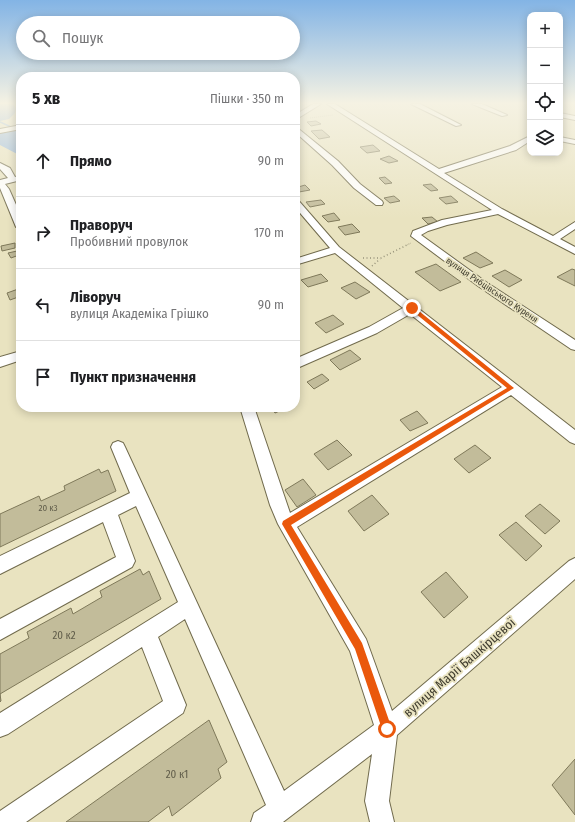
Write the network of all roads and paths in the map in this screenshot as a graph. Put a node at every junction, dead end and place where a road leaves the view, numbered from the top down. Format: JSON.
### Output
{"nodes":[{"id":1,"x":311,"y":142,"type":"edge"},
{"id":2,"x":391,"y":142,"type":"edge"},
{"id":3,"x":523,"y":142,"type":"edge"},
{"id":4,"x":0,"y":165,"type":"edge"},
{"id":5,"x":438,"y":172,"type":"junction"},
{"id":6,"x":16,"y":177,"type":"edge"},
{"id":7,"x":16,"y":178,"type":"edge"},
{"id":8,"x":0,"y":183,"type":"edge"},
{"id":9,"x":379,"y":203,"type":"dead end"},
{"id":10,"x":300,"y":208,"type":"edge"},
{"id":11,"x":499,"y":211,"type":"junction"},
{"id":12,"x":16,"y":215,"type":"edge"},
{"id":13,"x":575,"y":225,"type":"edge"},
{"id":14,"x":420,"y":235,"type":"junction"},
{"id":15,"x":553,"y":240,"type":"junction"},
{"id":16,"x":336,"y":249,"type":"junction"},
{"id":17,"x":575,"y":251,"type":"edge"},
{"id":18,"x":346,"y":256,"type":"junction"},
{"id":19,"x":300,"y":260,"type":"edge"},
{"id":20,"x":412,"y":308,"type":"junction"},
{"id":21,"x":575,"y":346,"type":"edge"},
{"id":22,"x":16,"y":357,"type":"edge"},
{"id":23,"x":0,"y":362,"type":"edge"},
{"id":24,"x":300,"y":362,"type":"edge"},
{"id":25,"x":511,"y":388,"type":"junction"},
{"id":26,"x":248,"y":412,"type":"edge"},
{"id":27,"x":575,"y":438,"type":"edge"},
{"id":28,"x":118,"y":447,"type":"dead end"},
{"id":29,"x":140,"y":496,"type":"junction"},
{"id":30,"x":108,"y":512,"type":"junction"},
{"id":31,"x":286,"y":524,"type":"junction"},
{"id":32,"x":0,"y":565,"type":"edge"},
{"id":33,"x":575,"y":567,"type":"edge"},
{"id":34,"x":190,"y":606,"type":"junction"},
{"id":35,"x":0,"y":630,"type":"edge"},
{"id":36,"x":147,"y":632,"type":"junction"},
{"id":37,"x":0,"y":726,"type":"edge"},
{"id":38,"x":387,"y":729,"type":"junction"},
{"id":39,"x":272,"y":816,"type":"edge"},
{"id":40,"x":5,"y":822,"type":"edge"},
{"id":41,"x":382,"y":822,"type":"edge"}],
"edges":[{"from":1,"to":9,"type":"street"},
{"from":2,"to":5,"type":"street"},
{"from":3,"to":5,"type":"street"},
{"from":4,"to":6,"type":"street"},
{"from":5,"to":11,"type":"street"},
{"from":7,"to":8,"type":"street"},
{"from":8,"to":12,"type":"street"},
{"from":10,"to":16,"type":"street"},
{"from":11,"to":14,"type":"street"},
{"from":11,"to":15,"type":"street"},
{"from":13,"to":15,"type":"street"},
{"from":14,"to":18,"type":"path"},
{"from":14,"to":21,"type":"street","name":"вулиця Рибцівського Куреня"},
{"from":15,"to":17,"type":"street"},
{"from":16,"to":18,"type":"street"},
{"from":16,"to":19,"type":"street"},
{"from":18,"to":20,"type":"street"},
{"from":20,"to":24,"type":"street"},
{"from":20,"to":25,"type":"street"},
{"from":22,"to":23,"type":"street"},
{"from":25,"to":27,"type":"street"},
{"from":25,"to":31,"type":"street"},
{"from":26,"to":31,"type":"street"},
{"from":28,"to":29,"type":"street"},
{"from":29,"to":30,"type":"street"},
{"from":29,"to":34,"type":"street"},
{"from":30,"to":32,"type":"street"},
{"from":30,"to":35,"type":"street"},
{"from":31,"to":38,"type":"street"},
{"from":33,"to":38,"type":"street","name":"вулиця Марії Башкірцевої"},
{"from":34,"to":36,"type":"street"},
{"from":34,"to":39,"type":"street"},
{"from":36,"to":37,"type":"street"},
{"from":36,"to":40,"type":"street"},
{"from":38,"to":39,"type":"street","name":"вулиця Марії Башкірцевої"},
{"from":38,"to":41,"type":"street"}]}
